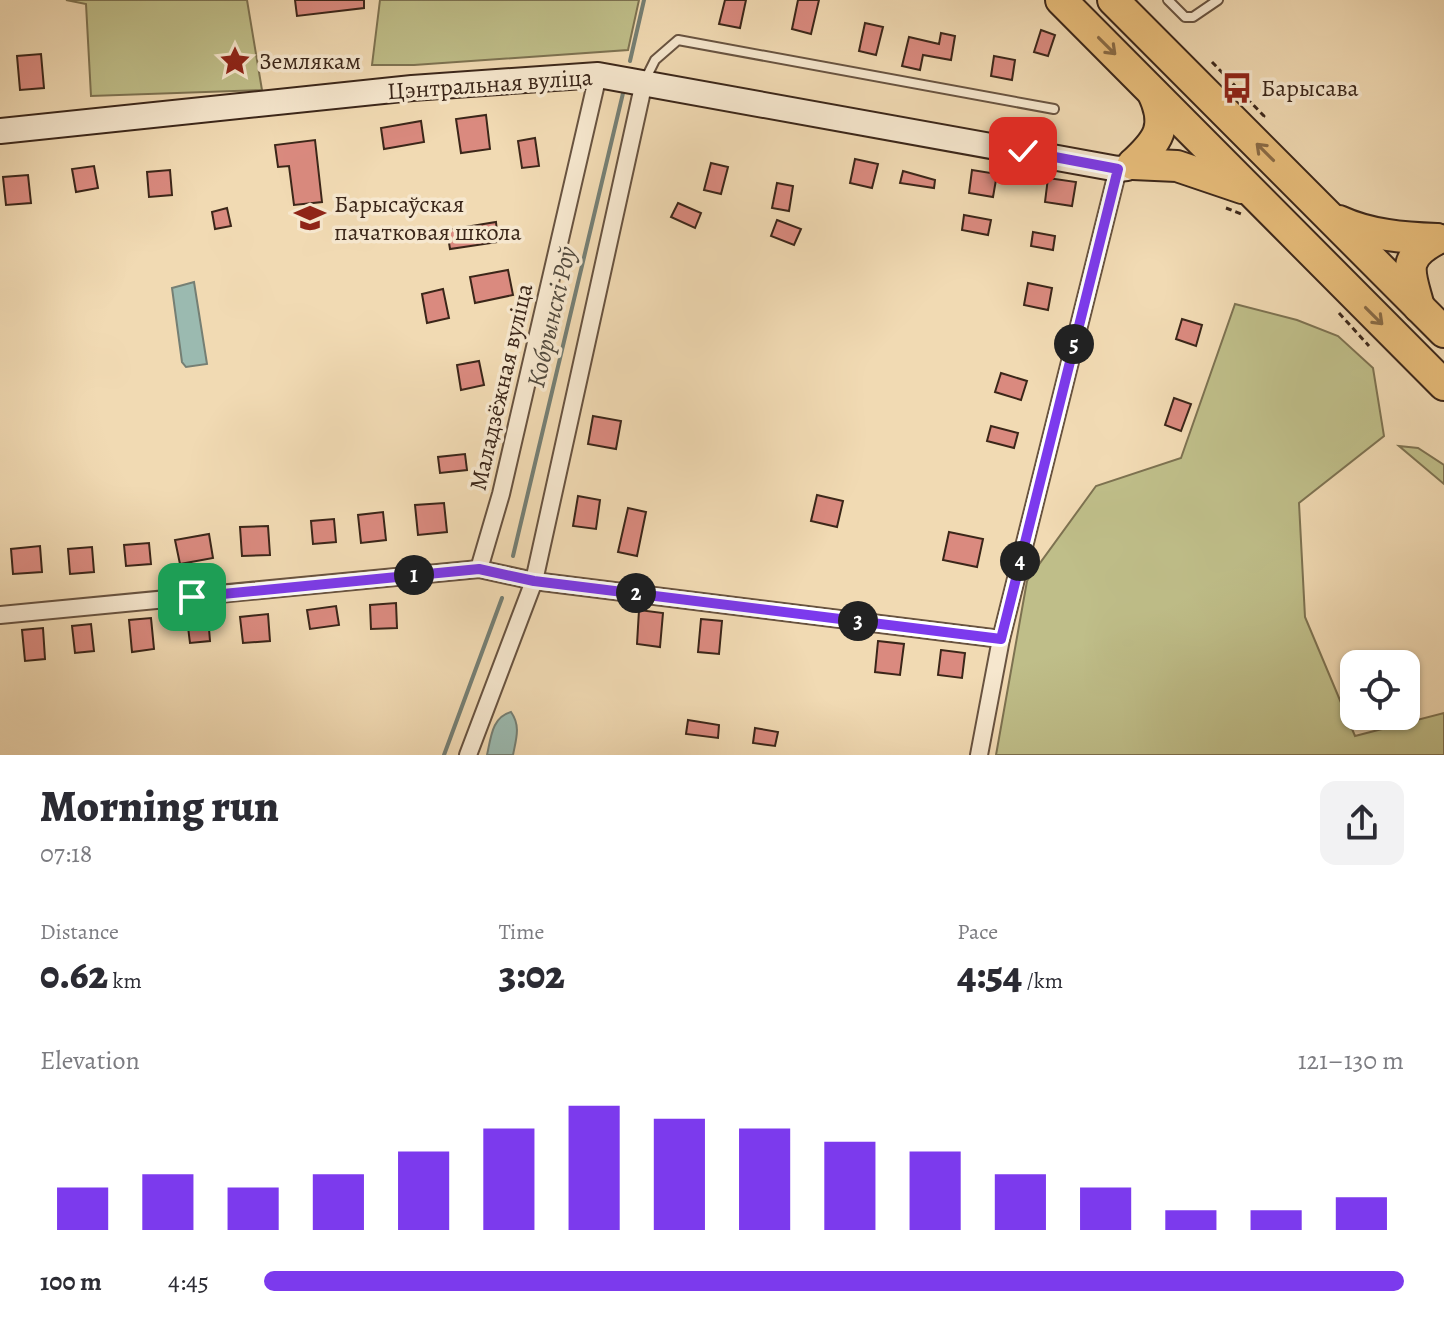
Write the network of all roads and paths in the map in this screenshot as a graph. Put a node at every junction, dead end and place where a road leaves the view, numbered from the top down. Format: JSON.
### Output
{"nodes":[{"id":1,"x":1061,"y":0,"type":"edge"},
{"id":2,"x":1168,"y":0,"type":"edge"},
{"id":3,"x":1218,"y":0,"type":"edge"},
{"id":4,"x":1124,"y":7,"type":"edge"},
{"id":5,"x":598,"y":75,"type":"junction"},
{"id":6,"x":644,"y":82,"type":"junction"},
{"id":7,"x":1153,"y":93,"type":"junction"},
{"id":8,"x":1054,"y":109,"type":"dead end"},
{"id":9,"x":0,"y":131,"type":"edge"},
{"id":10,"x":1126,"y":166,"type":"junction"},
{"id":11,"x":1251,"y":192,"type":"junction"},
{"id":12,"x":1330,"y":217,"type":"junction"},
{"id":13,"x":1440,"y":239,"type":"edge"},
{"id":14,"x":1419,"y":307,"type":"junction"},
{"id":15,"x":1444,"y":332,"type":"edge"},
{"id":16,"x":1444,"y":385,"type":"edge"},
{"id":17,"x":479,"y":569,"type":"junction"},
{"id":18,"x":534,"y":581,"type":"junction"},
{"id":19,"x":0,"y":615,"type":"edge"},
{"id":20,"x":1001,"y":639,"type":"junction"},
{"id":21,"x":468,"y":755,"type":"edge"},
{"id":22,"x":979,"y":755,"type":"edge"}],
"edges":[{"from":1,"to":7,"type":"highway","one_way":true},
{"from":2,"to":3,"type":"lane"},
{"from":12,"to":4,"type":"highway","one_way":true},
{"from":5,"to":6,"type":"street","name":"Цэнтральная вуліца"},
{"from":5,"to":9,"type":"street","name":"Цэнтральная вуліца"},
{"from":5,"to":17,"type":"street","name":"Маладзёжная вуліца"},
{"from":6,"to":8,"type":"lane"},
{"from":6,"to":10,"type":"street","name":"Цэнтральная вуліца"},
{"from":6,"to":18,"type":"street"},
{"from":7,"to":10,"type":"highway"},
{"from":7,"to":11,"type":"highway"},
{"from":10,"to":11,"type":"highway"},
{"from":10,"to":20,"type":"street"},
{"from":11,"to":16,"type":"highway","one_way":true},
{"from":12,"to":13,"type":"highway"},
{"from":12,"to":14,"type":"highway"},
{"from":13,"to":14,"type":"highway"},
{"from":14,"to":15,"type":"highway"},
{"from":17,"to":18,"type":"street"},
{"from":17,"to":19,"type":"street"},
{"from":18,"to":20,"type":"street"},
{"from":18,"to":21,"type":"street"},
{"from":20,"to":22,"type":"street"}]}
